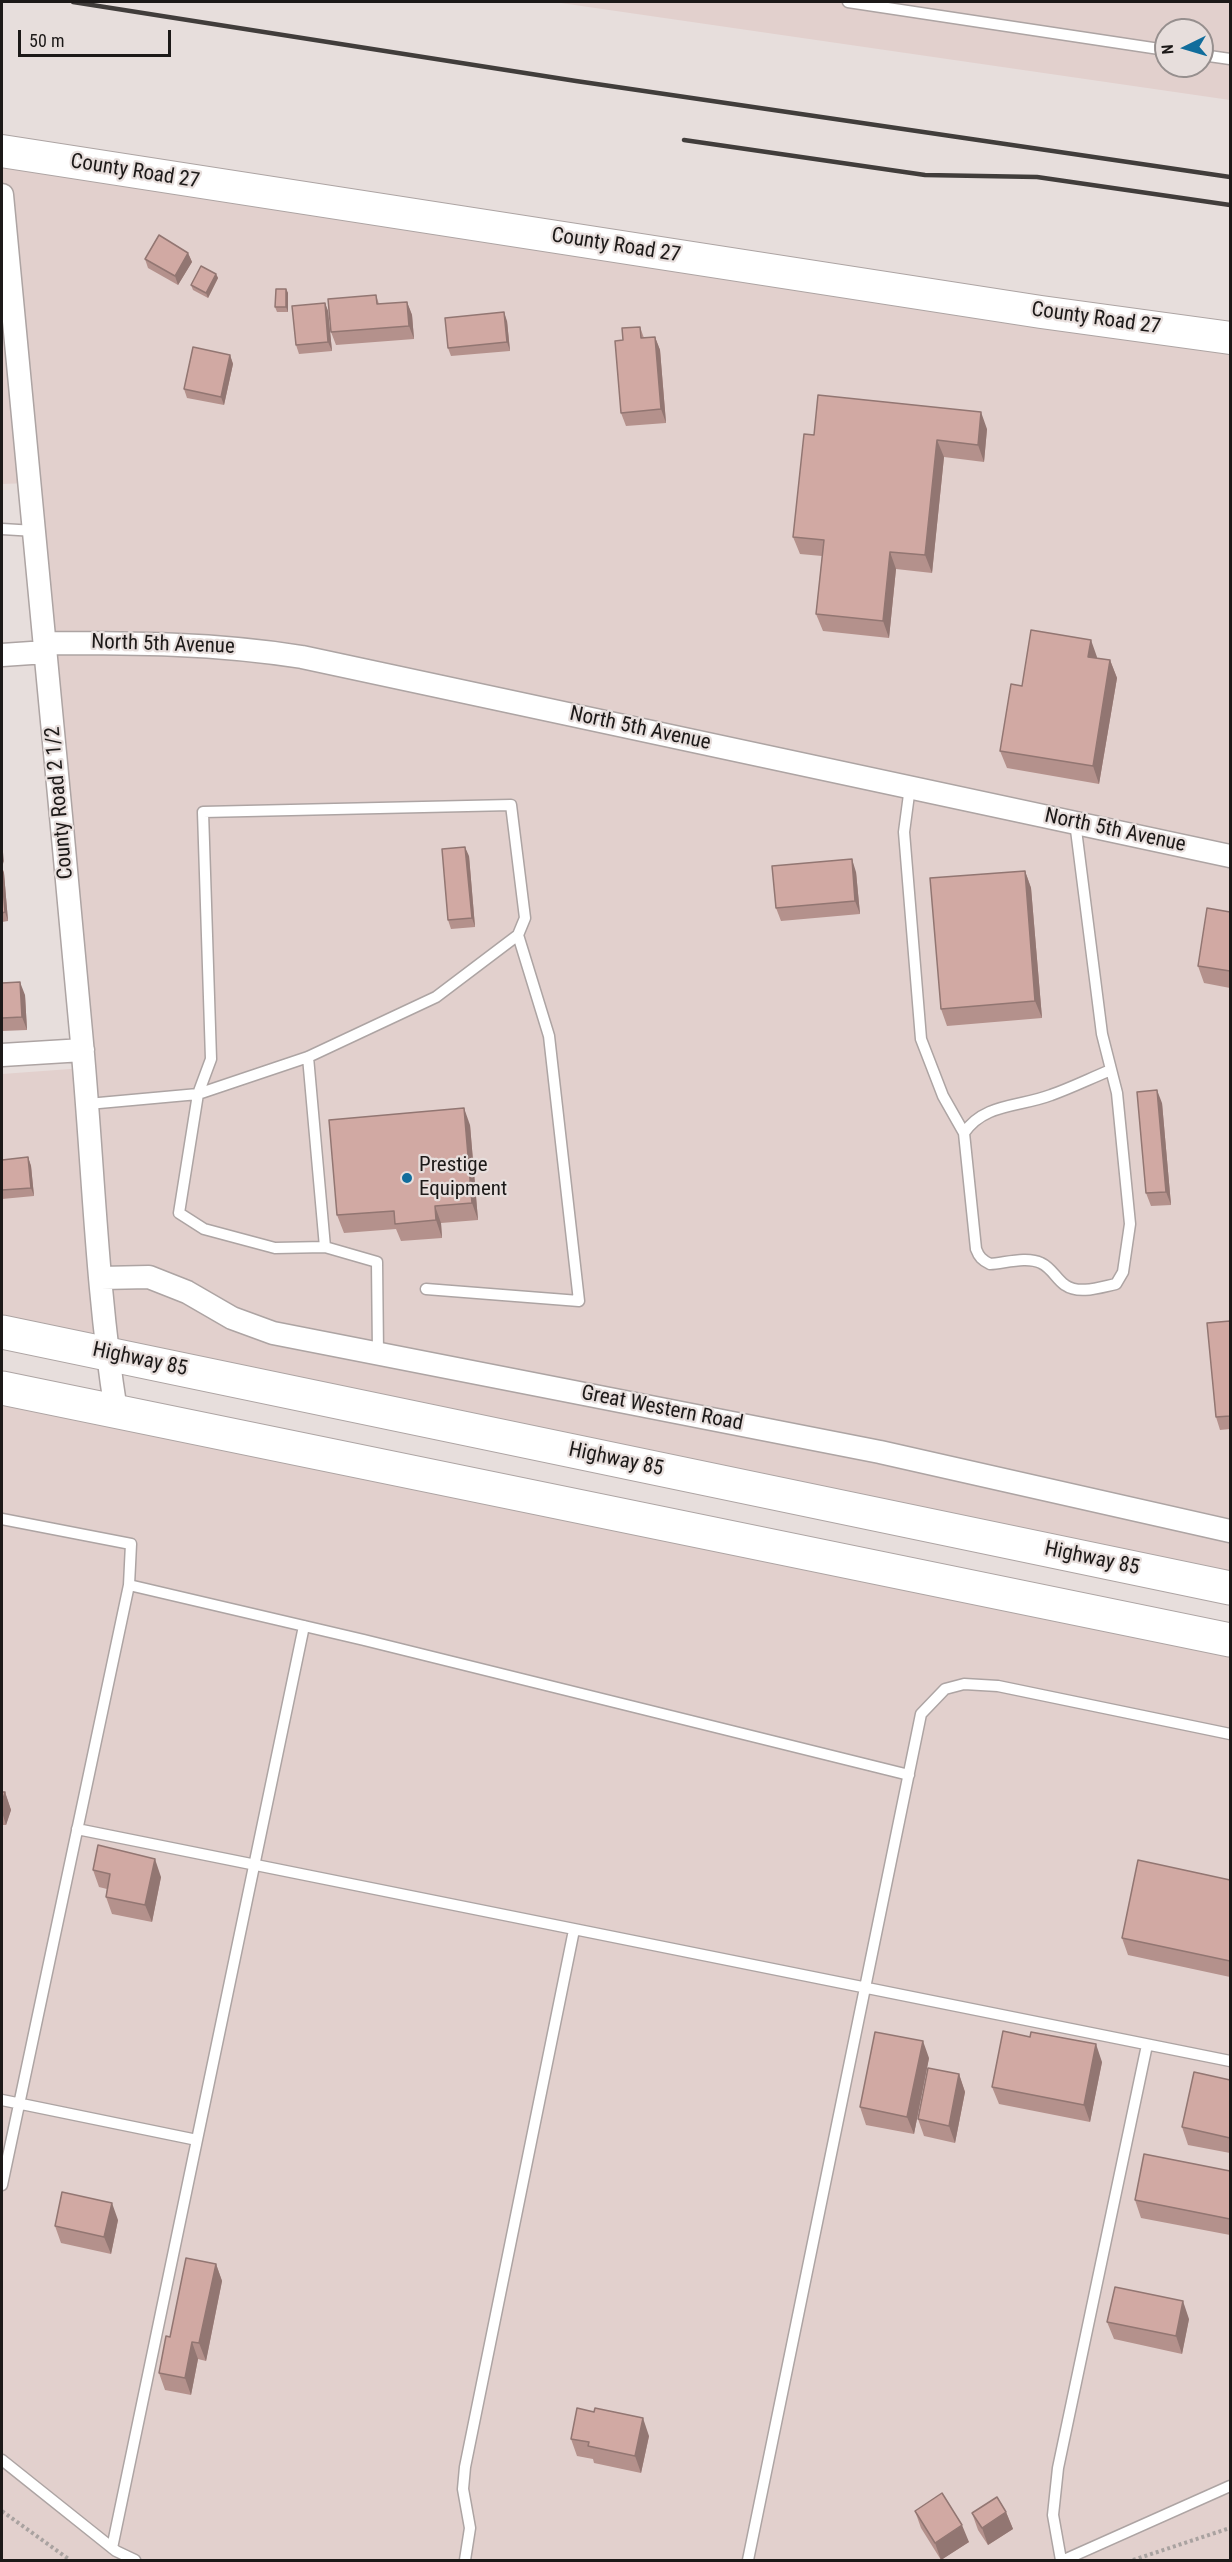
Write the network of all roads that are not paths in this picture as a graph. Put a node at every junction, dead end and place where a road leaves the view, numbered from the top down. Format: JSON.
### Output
{"nodes":[{"id":1,"x":848,"y":2,"type":"edge"},
{"id":2,"x":1154,"y":48,"type":"edge"},
{"id":3,"x":1214,"y":57,"type":"edge"},
{"id":4,"x":1230,"y":59,"type":"edge"},
{"id":5,"x":2,"y":151,"type":"edge"},
{"id":6,"x":2,"y":195,"type":"edge"},
{"id":7,"x":1230,"y":338,"type":"edge"},
{"id":8,"x":2,"y":529,"type":"edge"},
{"id":9,"x":35,"y":531,"type":"junction"},
{"id":10,"x":42,"y":649,"type":"junction"},
{"id":11,"x":2,"y":655,"type":"edge"},
{"id":12,"x":910,"y":787,"type":"junction"},
{"id":13,"x":1075,"y":822,"type":"junction"},
{"id":14,"x":1230,"y":856,"type":"edge"},
{"id":15,"x":518,"y":934,"type":"junction"},
{"id":16,"x":83,"y":1050,"type":"junction"},
{"id":17,"x":2,"y":1055,"type":"edge"},
{"id":18,"x":308,"y":1057,"type":"junction"},
{"id":19,"x":1111,"y":1070,"type":"junction"},
{"id":20,"x":198,"y":1095,"type":"junction"},
{"id":21,"x":88,"y":1104,"type":"junction"},
{"id":22,"x":964,"y":1133,"type":"junction"},
{"id":23,"x":325,"y":1247,"type":"junction"},
{"id":24,"x":101,"y":1278,"type":"junction"},
{"id":25,"x":426,"y":1289,"type":"dead end"},
{"id":26,"x":2,"y":1332,"type":"edge"},
{"id":27,"x":107,"y":1353,"type":"junction"},
{"id":28,"x":378,"y":1353,"type":"junction"},
{"id":29,"x":2,"y":1388,"type":"edge"},
{"id":30,"x":116,"y":1411,"type":"junction"},
{"id":31,"x":2,"y":1519,"type":"edge"},
{"id":32,"x":1230,"y":1531,"type":"edge"},
{"id":33,"x":129,"y":1585,"type":"junction"},
{"id":34,"x":1230,"y":1588,"type":"edge"},
{"id":35,"x":304,"y":1626,"type":"junction"},
{"id":36,"x":1230,"y":1640,"type":"edge"},
{"id":37,"x":1230,"y":1734,"type":"edge"},
{"id":38,"x":909,"y":1775,"type":"junction"},
{"id":39,"x":77,"y":1829,"type":"junction"},
{"id":40,"x":254,"y":1865,"type":"junction"},
{"id":41,"x":574,"y":1930,"type":"junction"},
{"id":42,"x":865,"y":1988,"type":"junction"},
{"id":43,"x":1147,"y":2045,"type":"junction"},
{"id":44,"x":1230,"y":2061,"type":"edge"},
{"id":45,"x":2,"y":2100,"type":"edge"},
{"id":46,"x":19,"y":2104,"type":"junction"},
{"id":47,"x":197,"y":2140,"type":"junction"},
{"id":48,"x":2,"y":2185,"type":"edge"},
{"id":49,"x":2,"y":2460,"type":"edge"},
{"id":50,"x":1230,"y":2486,"type":"edge"},
{"id":51,"x":112,"y":2548,"type":"junction"},
{"id":52,"x":135,"y":2560,"type":"edge"},
{"id":53,"x":465,"y":2560,"type":"edge"},
{"id":54,"x":748,"y":2560,"type":"edge"},
{"id":55,"x":1062,"y":2560,"type":"edge"}],
"edges":[{"from":1,"to":2,"type":"lane"},
{"from":3,"to":4,"type":"lane"},
{"from":5,"to":7,"type":"street","name":"County Road 27"},
{"from":6,"to":9,"type":"street","name":"County Road 2 1/2"},
{"from":8,"to":9,"type":"lane"},
{"from":9,"to":10,"type":"street","name":"County Road 2 1/2"},
{"from":10,"to":11,"type":"street","name":"North 5th Avenue"},
{"from":10,"to":12,"type":"street","name":"North 5th Avenue"},
{"from":10,"to":16,"type":"street","name":"County Road 2 1/2"},
{"from":12,"to":13,"type":"street","name":"North 5th Avenue"},
{"from":12,"to":22,"type":"lane"},
{"from":13,"to":14,"type":"street","name":"North 5th Avenue"},
{"from":13,"to":19,"type":"lane"},
{"from":15,"to":18,"type":"lane"},
{"from":15,"to":20,"type":"lane"},
{"from":15,"to":25,"type":"lane"},
{"from":16,"to":17,"type":"street"},
{"from":16,"to":21,"type":"street","name":"County Road 2 1/2"},
{"from":18,"to":20,"type":"lane"},
{"from":18,"to":23,"type":"lane"},
{"from":19,"to":22,"type":"lane"},
{"from":19,"to":22,"type":"lane"},
{"from":20,"to":21,"type":"lane"},
{"from":20,"to":23,"type":"lane"},
{"from":21,"to":24,"type":"street","name":"County Road 2 1/2"},
{"from":23,"to":28,"type":"lane"},
{"from":24,"to":27,"type":"street","name":"County Road 2 1/2"},
{"from":24,"to":28,"type":"street","name":"Great Western Road"},
{"from":26,"to":27,"type":"highway","name":"Highway 85"},
{"from":27,"to":30,"type":"street","name":"County Road 2 1/2"},
{"from":27,"to":34,"type":"highway","name":"Highway 85"},
{"from":28,"to":32,"type":"street","name":"Great Western Road"},
{"from":29,"to":30,"type":"highway"},
{"from":30,"to":36,"type":"highway"},
{"from":31,"to":33,"type":"lane"},
{"from":33,"to":35,"type":"lane"},
{"from":33,"to":39,"type":"lane"},
{"from":35,"to":38,"type":"lane"},
{"from":35,"to":40,"type":"lane"},
{"from":37,"to":38,"type":"lane"},
{"from":38,"to":42,"type":"lane"},
{"from":39,"to":40,"type":"lane"},
{"from":39,"to":46,"type":"lane"},
{"from":40,"to":41,"type":"lane"},
{"from":40,"to":47,"type":"lane"},
{"from":41,"to":42,"type":"lane"},
{"from":41,"to":53,"type":"lane"},
{"from":42,"to":43,"type":"lane"},
{"from":42,"to":54,"type":"lane"},
{"from":43,"to":44,"type":"lane"},
{"from":43,"to":55,"type":"lane"},
{"from":45,"to":46,"type":"lane"},
{"from":46,"to":47,"type":"lane"},
{"from":46,"to":48,"type":"lane"},
{"from":47,"to":51,"type":"lane"},
{"from":49,"to":51,"type":"lane"},
{"from":50,"to":55,"type":"lane"},
{"from":51,"to":52,"type":"lane"}]}
